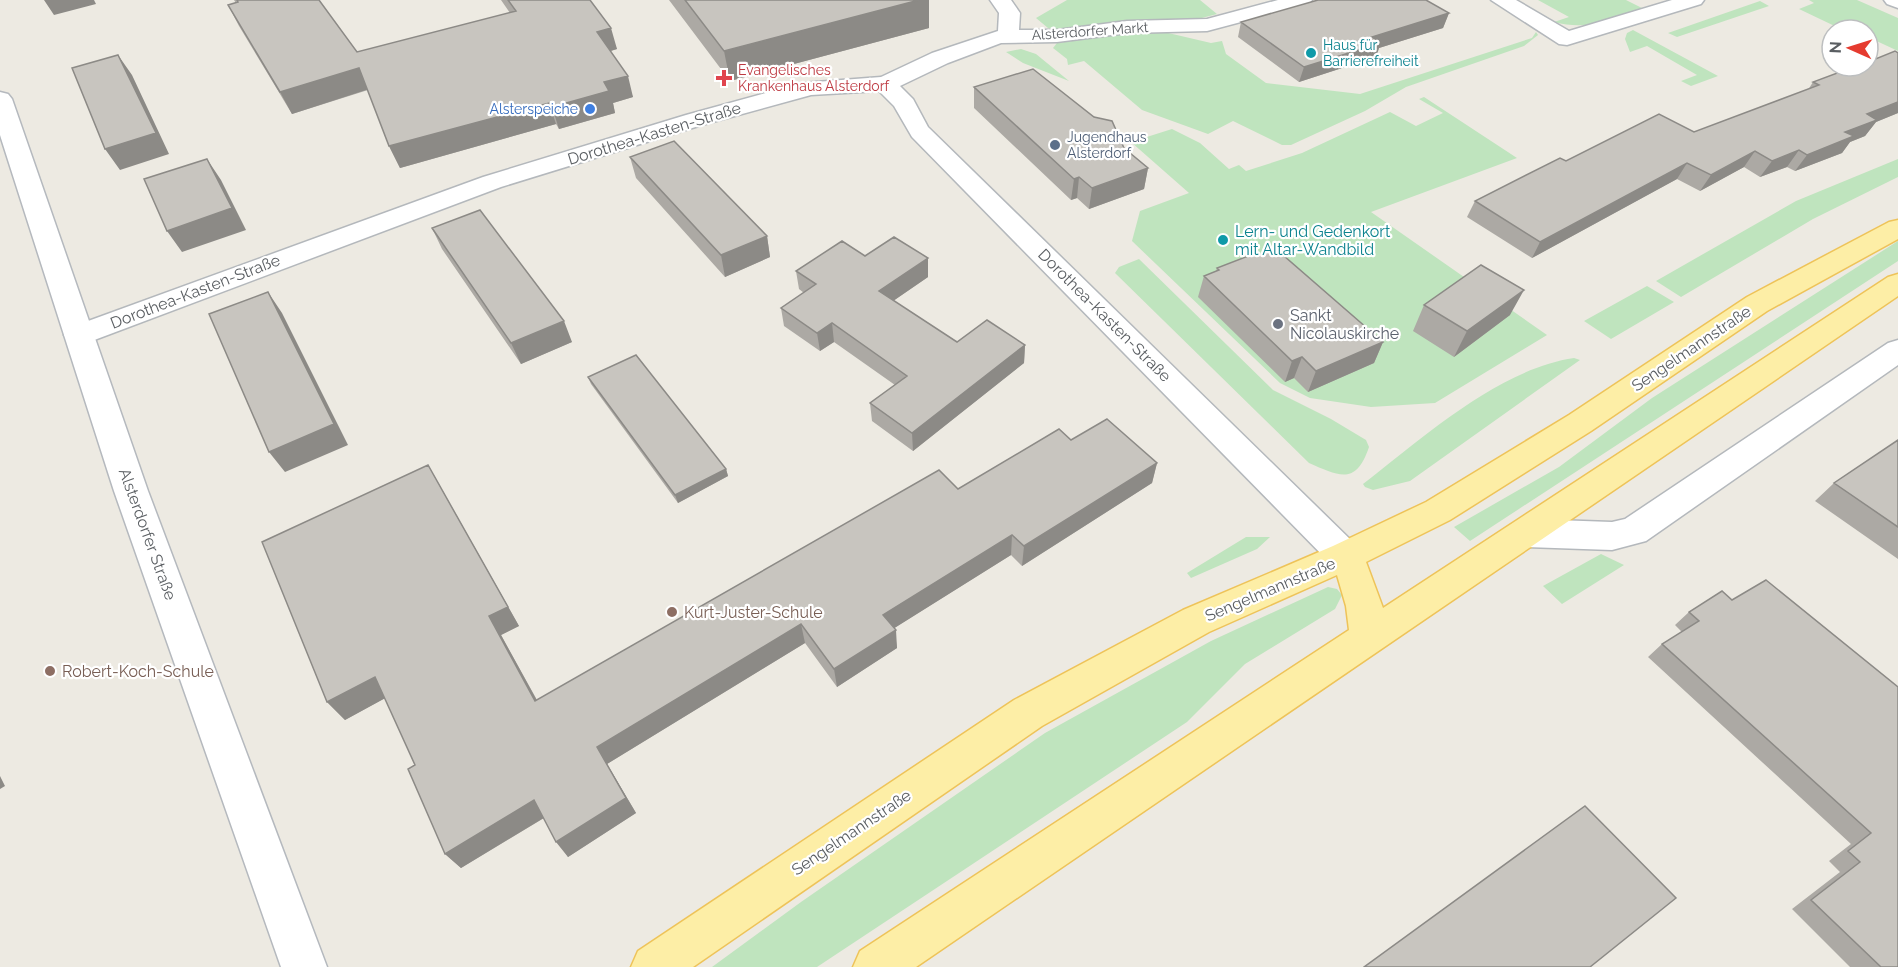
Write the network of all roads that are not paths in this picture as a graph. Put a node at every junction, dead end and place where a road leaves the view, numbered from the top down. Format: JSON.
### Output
{"nodes":[{"id":1,"x":1000,"y":0,"type":"edge"},
{"id":2,"x":1302,"y":0,"type":"edge"},
{"id":3,"x":1501,"y":0,"type":"edge"},
{"id":4,"x":1695,"y":0,"type":"edge"},
{"id":5,"x":1894,"y":0,"type":"edge"},
{"id":6,"x":1898,"y":2,"type":"edge"},
{"id":7,"x":1008,"y":36,"type":"junction"},
{"id":8,"x":885,"y":84,"type":"junction"},
{"id":9,"x":0,"y":99,"type":"edge"},
{"id":10,"x":1898,"y":228,"type":"edge"},
{"id":11,"x":1898,"y":283,"type":"edge"},
{"id":12,"x":79,"y":335,"type":"junction"},
{"id":13,"x":1898,"y":350,"type":"edge"},
{"id":14,"x":1526,"y":533,"type":"junction"},
{"id":15,"x":1345,"y":556,"type":"junction"},
{"id":16,"x":1368,"y":639,"type":"junction"},
{"id":17,"x":304,"y":967,"type":"edge"},
{"id":18,"x":654,"y":967,"type":"edge"},
{"id":19,"x":876,"y":967,"type":"edge"}],
"edges":[{"from":1,"to":7,"type":"street"},
{"from":2,"to":7,"type":"street","name":"Alsterdorfer Markt"},
{"from":3,"to":4,"type":"street"},
{"from":5,"to":6,"type":"street"},
{"from":7,"to":8,"type":"street","name":"Alsterdorfer Markt"},
{"from":8,"to":12,"type":"street","name":"Dorothea-Kasten-Straße"},
{"from":8,"to":15,"type":"street","name":"Dorothea-Kasten-Straße"},
{"from":9,"to":12,"type":"street","name":"Alsterdorfer Straße"},
{"from":10,"to":15,"type":"main road","name":"Sengelmannstraße"},
{"from":11,"to":14,"type":"main road"},
{"from":12,"to":17,"type":"street","name":"Alsterdorfer Straße"},
{"from":13,"to":14,"type":"street"},
{"from":14,"to":16,"type":"main road"},
{"from":15,"to":16,"type":"main road"},
{"from":15,"to":18,"type":"main road","name":"Sengelmannstraße"},
{"from":16,"to":19,"type":"main road"}]}
